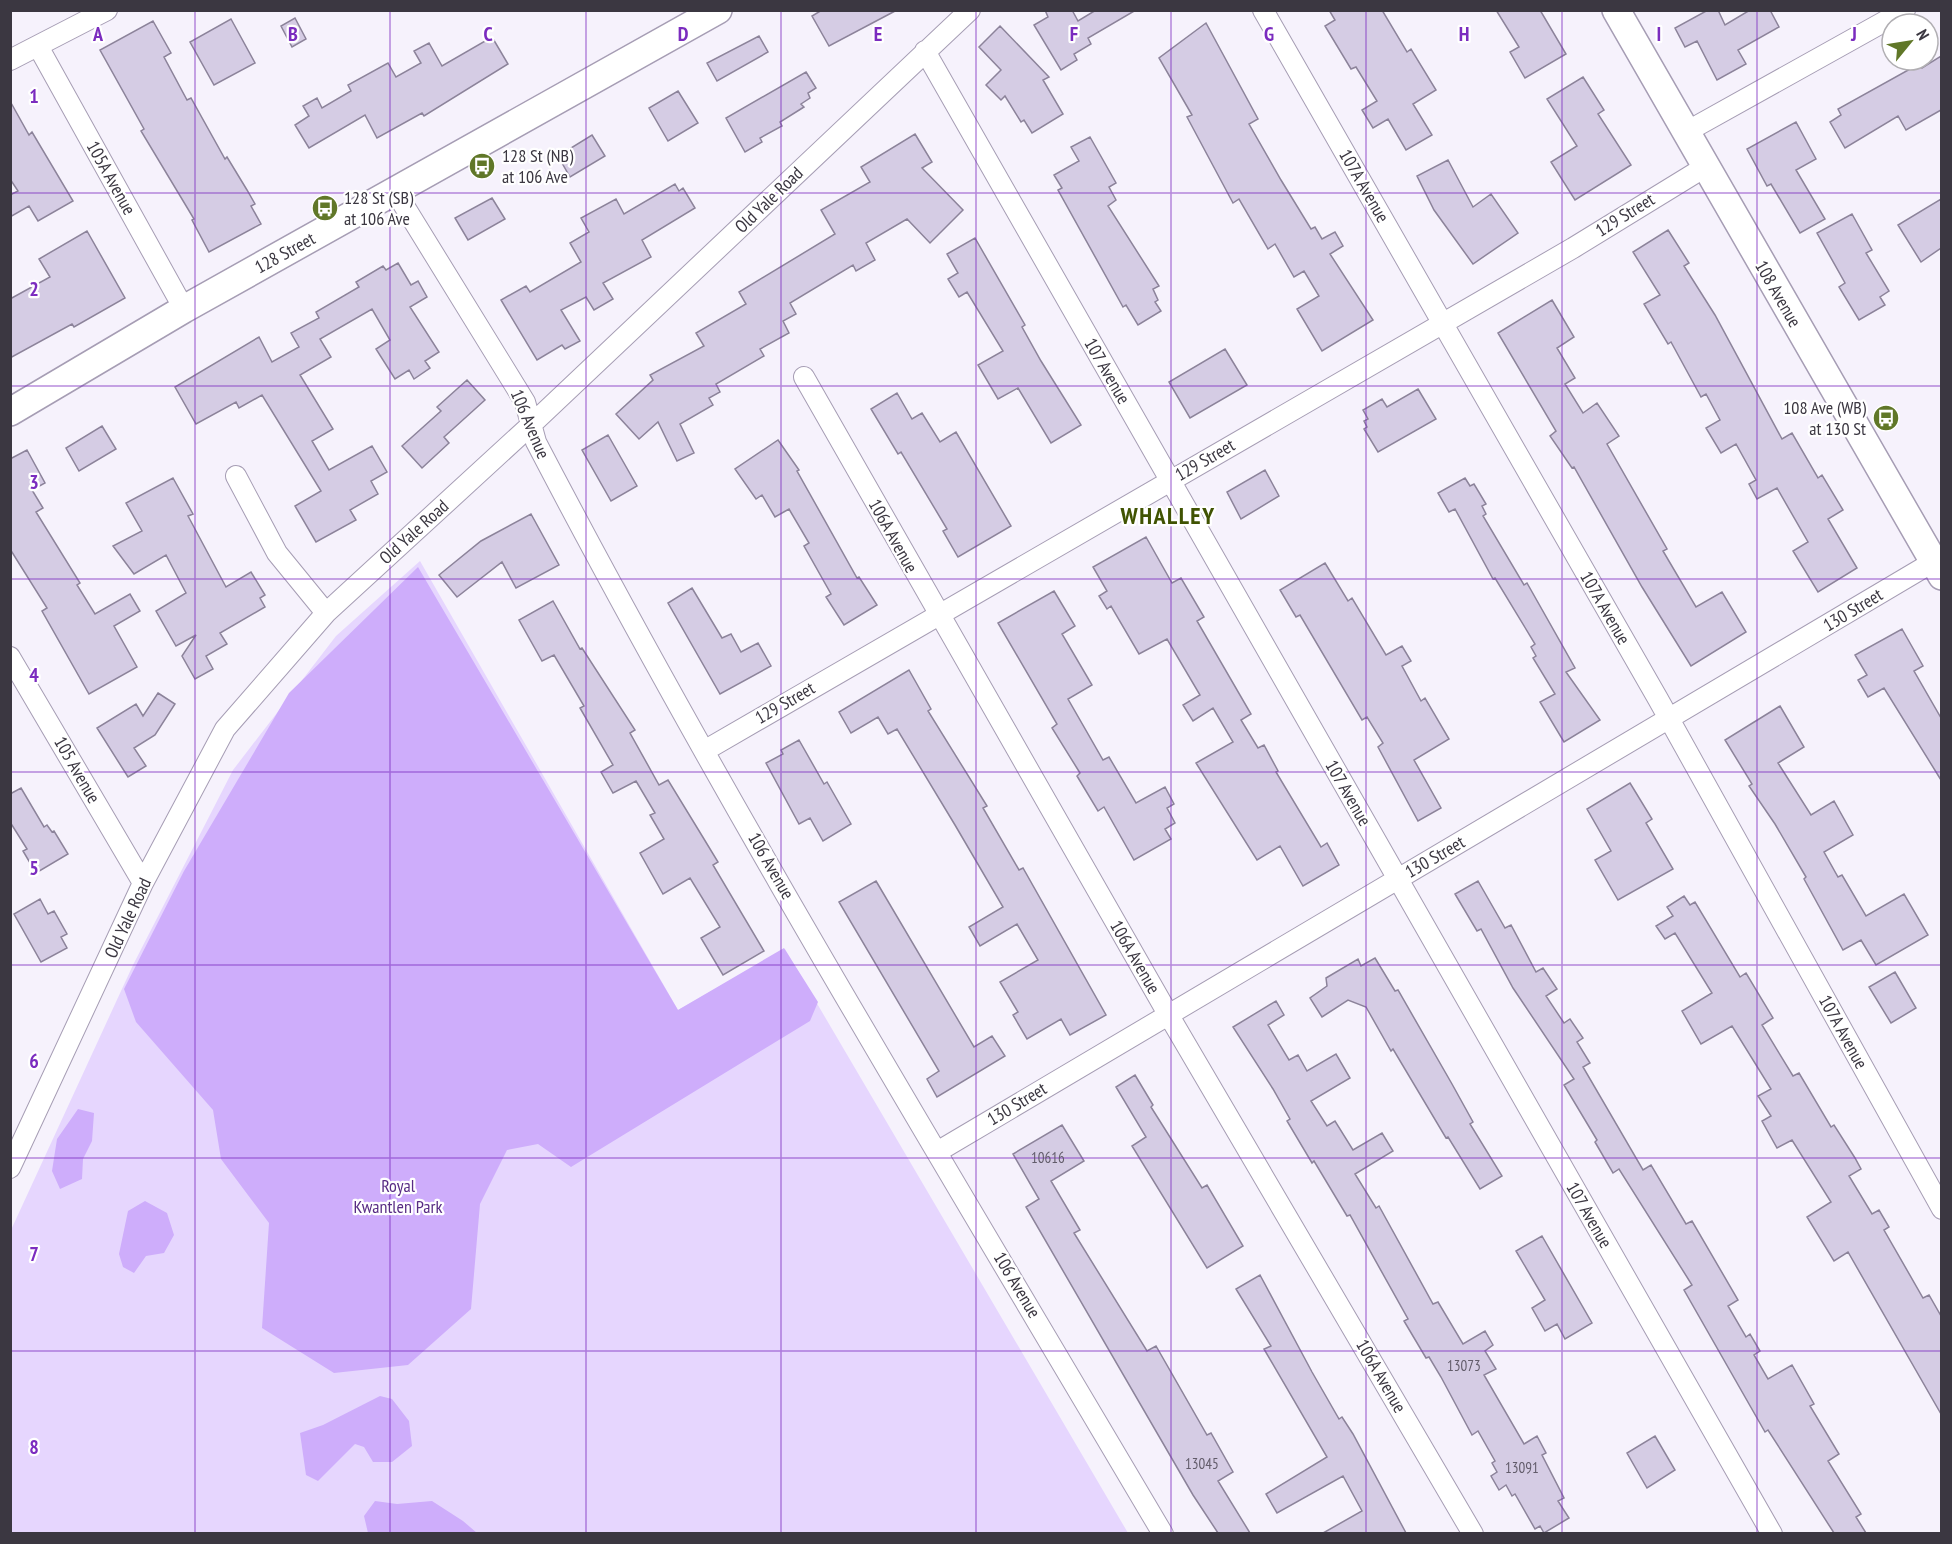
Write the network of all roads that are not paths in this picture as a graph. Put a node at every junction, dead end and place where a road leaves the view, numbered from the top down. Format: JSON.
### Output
{"nodes":[{"id":1,"x":107,"y":10,"type":"edge"},
{"id":2,"x":718,"y":10,"type":"edge"},
{"id":3,"x":970,"y":10,"type":"edge"},
{"id":4,"x":1263,"y":10,"type":"edge"},
{"id":5,"x":1616,"y":10,"type":"edge"},
{"id":6,"x":1905,"y":10,"type":"edge"},
{"id":7,"x":39,"y":48,"type":"junction"},
{"id":8,"x":925,"y":51,"type":"junction"},
{"id":9,"x":10,"y":60,"type":"edge"},
{"id":10,"x":1686,"y":132,"type":"junction"},
{"id":11,"x":1705,"y":167,"type":"junction"},
{"id":12,"x":394,"y":191,"type":"junction"},
{"id":13,"x":184,"y":309,"type":"junction"},
{"id":14,"x":1443,"y":323,"type":"junction"},
{"id":15,"x":804,"y":377,"type":"dead end"},
{"id":16,"x":10,"y":412,"type":"edge"},
{"id":17,"x":532,"y":424,"type":"junction"},
{"id":18,"x":236,"y":476,"type":"dead end"},
{"id":19,"x":1170,"y":481,"type":"junction"},
{"id":20,"x":1937,"y":569,"type":"edge"},
{"id":21,"x":326,"y":613,"type":"junction"},
{"id":22,"x":938,"y":615,"type":"junction"},
{"id":23,"x":10,"y":657,"type":"edge"},
{"id":24,"x":1669,"y":718,"type":"junction"},
{"id":25,"x":704,"y":751,"type":"junction"},
{"id":26,"x":1397,"y":879,"type":"junction"},
{"id":27,"x":143,"y":883,"type":"junction"},
{"id":28,"x":1168,"y":1014,"type":"junction"},
{"id":29,"x":937,"y":1152,"type":"junction"},
{"id":30,"x":10,"y":1168,"type":"edge"},
{"id":31,"x":1941,"y":1209,"type":"edge"},
{"id":32,"x":1163,"y":1533,"type":"edge"},
{"id":33,"x":1473,"y":1533,"type":"edge"},
{"id":34,"x":1772,"y":1533,"type":"edge"}],
"edges":[{"from":1,"to":7,"type":"street"},
{"from":2,"to":12,"type":"main road","name":"128 Street"},
{"from":3,"to":8,"type":"street","name":"Old Yale Road"},
{"from":4,"to":14,"type":"street","name":"107A Avenue"},
{"from":5,"to":10,"type":"main road","name":"108 Avenue"},
{"from":6,"to":10,"type":"street"},
{"from":7,"to":9,"type":"street"},
{"from":7,"to":13,"type":"street","name":"105A Avenue"},
{"from":8,"to":17,"type":"street","name":"Old Yale Road"},
{"from":8,"to":19,"type":"street","name":"107 Avenue"},
{"from":10,"to":11,"type":"main road","name":"108 Avenue"},
{"from":11,"to":14,"type":"street","name":"129 Street"},
{"from":11,"to":20,"type":"main road","name":"108 Avenue"},
{"from":12,"to":13,"type":"main road","name":"128 Street"},
{"from":12,"to":17,"type":"street","name":"106 Avenue"},
{"from":13,"to":16,"type":"main road","name":"128 Street"},
{"from":14,"to":19,"type":"street","name":"129 Street"},
{"from":14,"to":24,"type":"street","name":"107A Avenue"},
{"from":15,"to":22,"type":"street","name":"106A Avenue"},
{"from":17,"to":21,"type":"street","name":"Old Yale Road"},
{"from":17,"to":25,"type":"street","name":"106 Avenue"},
{"from":18,"to":21,"type":"street"},
{"from":19,"to":22,"type":"street","name":"129 Street"},
{"from":19,"to":26,"type":"street","name":"107 Avenue"},
{"from":20,"to":24,"type":"street","name":"130 Street"},
{"from":21,"to":27,"type":"street","name":"Old Yale Road"},
{"from":22,"to":25,"type":"street","name":"129 Street"},
{"from":22,"to":28,"type":"street","name":"106A Avenue"},
{"from":23,"to":27,"type":"street","name":"105 Avenue"},
{"from":24,"to":26,"type":"street","name":"130 Street"},
{"from":24,"to":31,"type":"street","name":"107A Avenue"},
{"from":25,"to":29,"type":"street","name":"106 Avenue"},
{"from":26,"to":28,"type":"street","name":"130 Street"},
{"from":26,"to":34,"type":"street","name":"107 Avenue"},
{"from":27,"to":30,"type":"street","name":"Old Yale Road"},
{"from":28,"to":29,"type":"street","name":"130 Street"},
{"from":28,"to":33,"type":"street","name":"106A Avenue"},
{"from":29,"to":32,"type":"street","name":"106 Avenue"}]}
